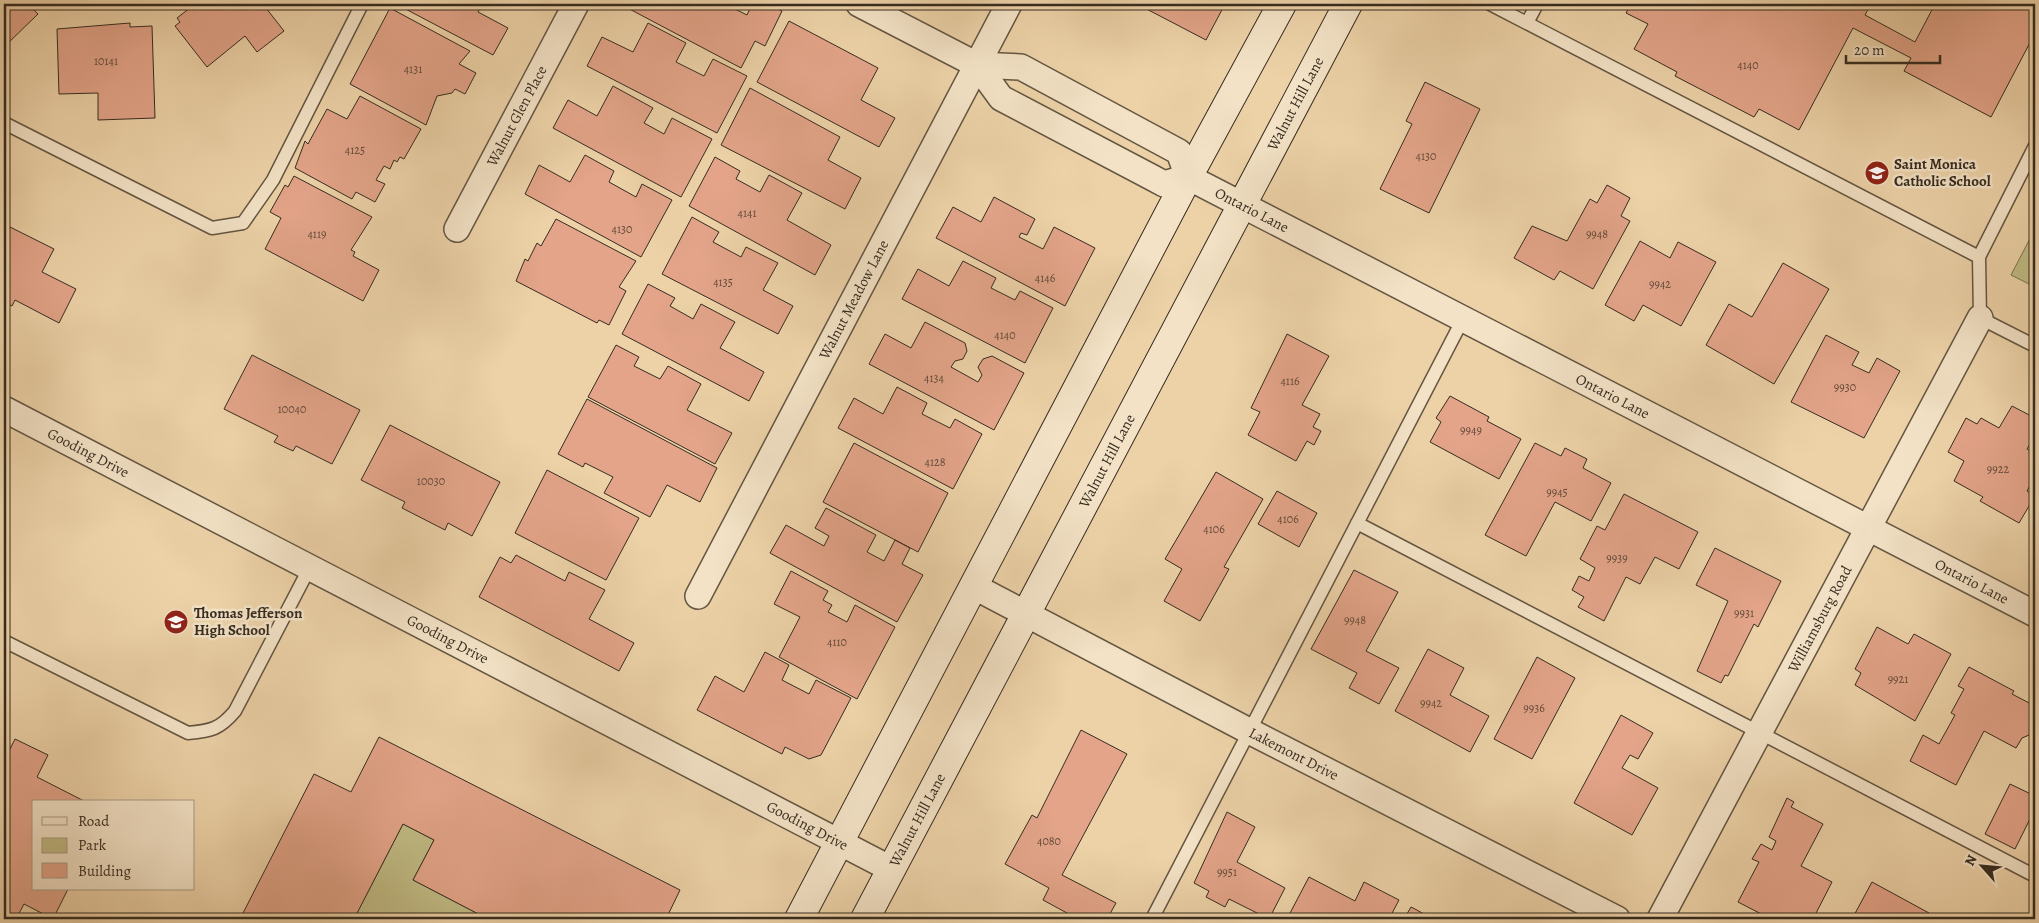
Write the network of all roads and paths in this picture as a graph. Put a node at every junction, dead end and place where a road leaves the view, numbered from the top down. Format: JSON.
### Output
{"nodes":[{"id":1,"x":362,"y":4,"type":"edge"},
{"id":2,"x":576,"y":4,"type":"edge"},
{"id":3,"x":859,"y":4,"type":"edge"},
{"id":4,"x":1009,"y":4,"type":"edge"},
{"id":5,"x":1282,"y":4,"type":"edge"},
{"id":6,"x":1348,"y":4,"type":"edge"},
{"id":7,"x":1490,"y":4,"type":"edge"},
{"id":8,"x":1537,"y":4,"type":"edge"},
{"id":9,"x":1527,"y":23,"type":"junction"},
{"id":10,"x":977,"y":65,"type":"junction"},
{"id":11,"x":4,"y":123,"type":"edge"},
{"id":12,"x":2035,"y":146,"type":"edge"},
{"id":13,"x":1188,"y":177,"type":"junction"},
{"id":14,"x":1241,"y":205,"type":"junction"},
{"id":15,"x":457,"y":229,"type":"dead end"},
{"id":16,"x":1979,"y":257,"type":"junction"},
{"id":17,"x":1980,"y":318,"type":"junction"},
{"id":18,"x":1463,"y":319,"type":"junction"},
{"id":19,"x":2035,"y":346,"type":"edge"},
{"id":20,"x":4,"y":409,"type":"edge"},
{"id":21,"x":1357,"y":523,"type":"junction"},
{"id":22,"x":1868,"y":528,"type":"junction"},
{"id":23,"x":310,"y":566,"type":"junction"},
{"id":24,"x":973,"y":586,"type":"junction"},
{"id":25,"x":698,"y":596,"type":"dead end"},
{"id":26,"x":1025,"y":614,"type":"junction"},
{"id":27,"x":2035,"y":614,"type":"edge"},
{"id":28,"x":4,"y":641,"type":"edge"},
{"id":29,"x":1249,"y":731,"type":"junction"},
{"id":30,"x":1759,"y":733,"type":"junction"},
{"id":31,"x":840,"y":841,"type":"junction"},
{"id":32,"x":891,"y":868,"type":"junction"},
{"id":33,"x":2035,"y":876,"type":"edge"},
{"id":34,"x":799,"y":919,"type":"edge"},
{"id":35,"x":865,"y":919,"type":"edge"},
{"id":36,"x":1152,"y":919,"type":"edge"},
{"id":37,"x":1617,"y":919,"type":"edge"},
{"id":38,"x":1660,"y":919,"type":"edge"}],
"edges":[{"from":1,"to":11,"type":"lane"},
{"from":2,"to":15,"type":"street","name":"Walnut Glen Place"},
{"from":3,"to":10,"type":"street"},
{"from":4,"to":10,"type":"street","name":"Walnut Meadow Lane"},
{"from":5,"to":13,"type":"main road"},
{"from":6,"to":14,"type":"main road","name":"Walnut Hill Lane"},
{"from":7,"to":9,"type":"lane"},
{"from":8,"to":9,"type":"lane"},
{"from":9,"to":16,"type":"lane"},
{"from":10,"to":13,"type":"street"},
{"from":10,"to":13,"type":"street"},
{"from":10,"to":25,"type":"street","name":"Walnut Meadow Lane"},
{"from":12,"to":16,"type":"lane"},
{"from":13,"to":14,"type":"street","name":"Ontario Lane"},
{"from":13,"to":24,"type":"main road"},
{"from":14,"to":18,"type":"street","name":"Ontario Lane"},
{"from":14,"to":26,"type":"main road","name":"Walnut Hill Lane"},
{"from":16,"to":17,"type":"lane"},
{"from":17,"to":19,"type":"lane"},
{"from":17,"to":22,"type":"street","name":"Williamsburg Road"},
{"from":18,"to":21,"type":"lane"},
{"from":18,"to":22,"type":"street","name":"Ontario Lane"},
{"from":20,"to":23,"type":"street","name":"Gooding Drive"},
{"from":21,"to":29,"type":"lane"},
{"from":21,"to":30,"type":"lane"},
{"from":22,"to":27,"type":"street","name":"Ontario Lane"},
{"from":22,"to":30,"type":"street","name":"Williamsburg Road"},
{"from":23,"to":28,"type":"lane"},
{"from":23,"to":31,"type":"street","name":"Gooding Drive"},
{"from":24,"to":26,"type":"street","name":"Lakemont Drive"},
{"from":24,"to":31,"type":"main road"},
{"from":26,"to":29,"type":"street","name":"Lakemont Drive"},
{"from":26,"to":32,"type":"main road","name":"Walnut Hill Lane"},
{"from":29,"to":36,"type":"lane"},
{"from":29,"to":37,"type":"street","name":"Lakemont Drive"},
{"from":30,"to":33,"type":"lane"},
{"from":30,"to":38,"type":"street","name":"Williamsburg Road"},
{"from":31,"to":32,"type":"street","name":"Gooding Drive"},
{"from":31,"to":34,"type":"main road"},
{"from":32,"to":35,"type":"main road","name":"Walnut Hill Lane"}]}
